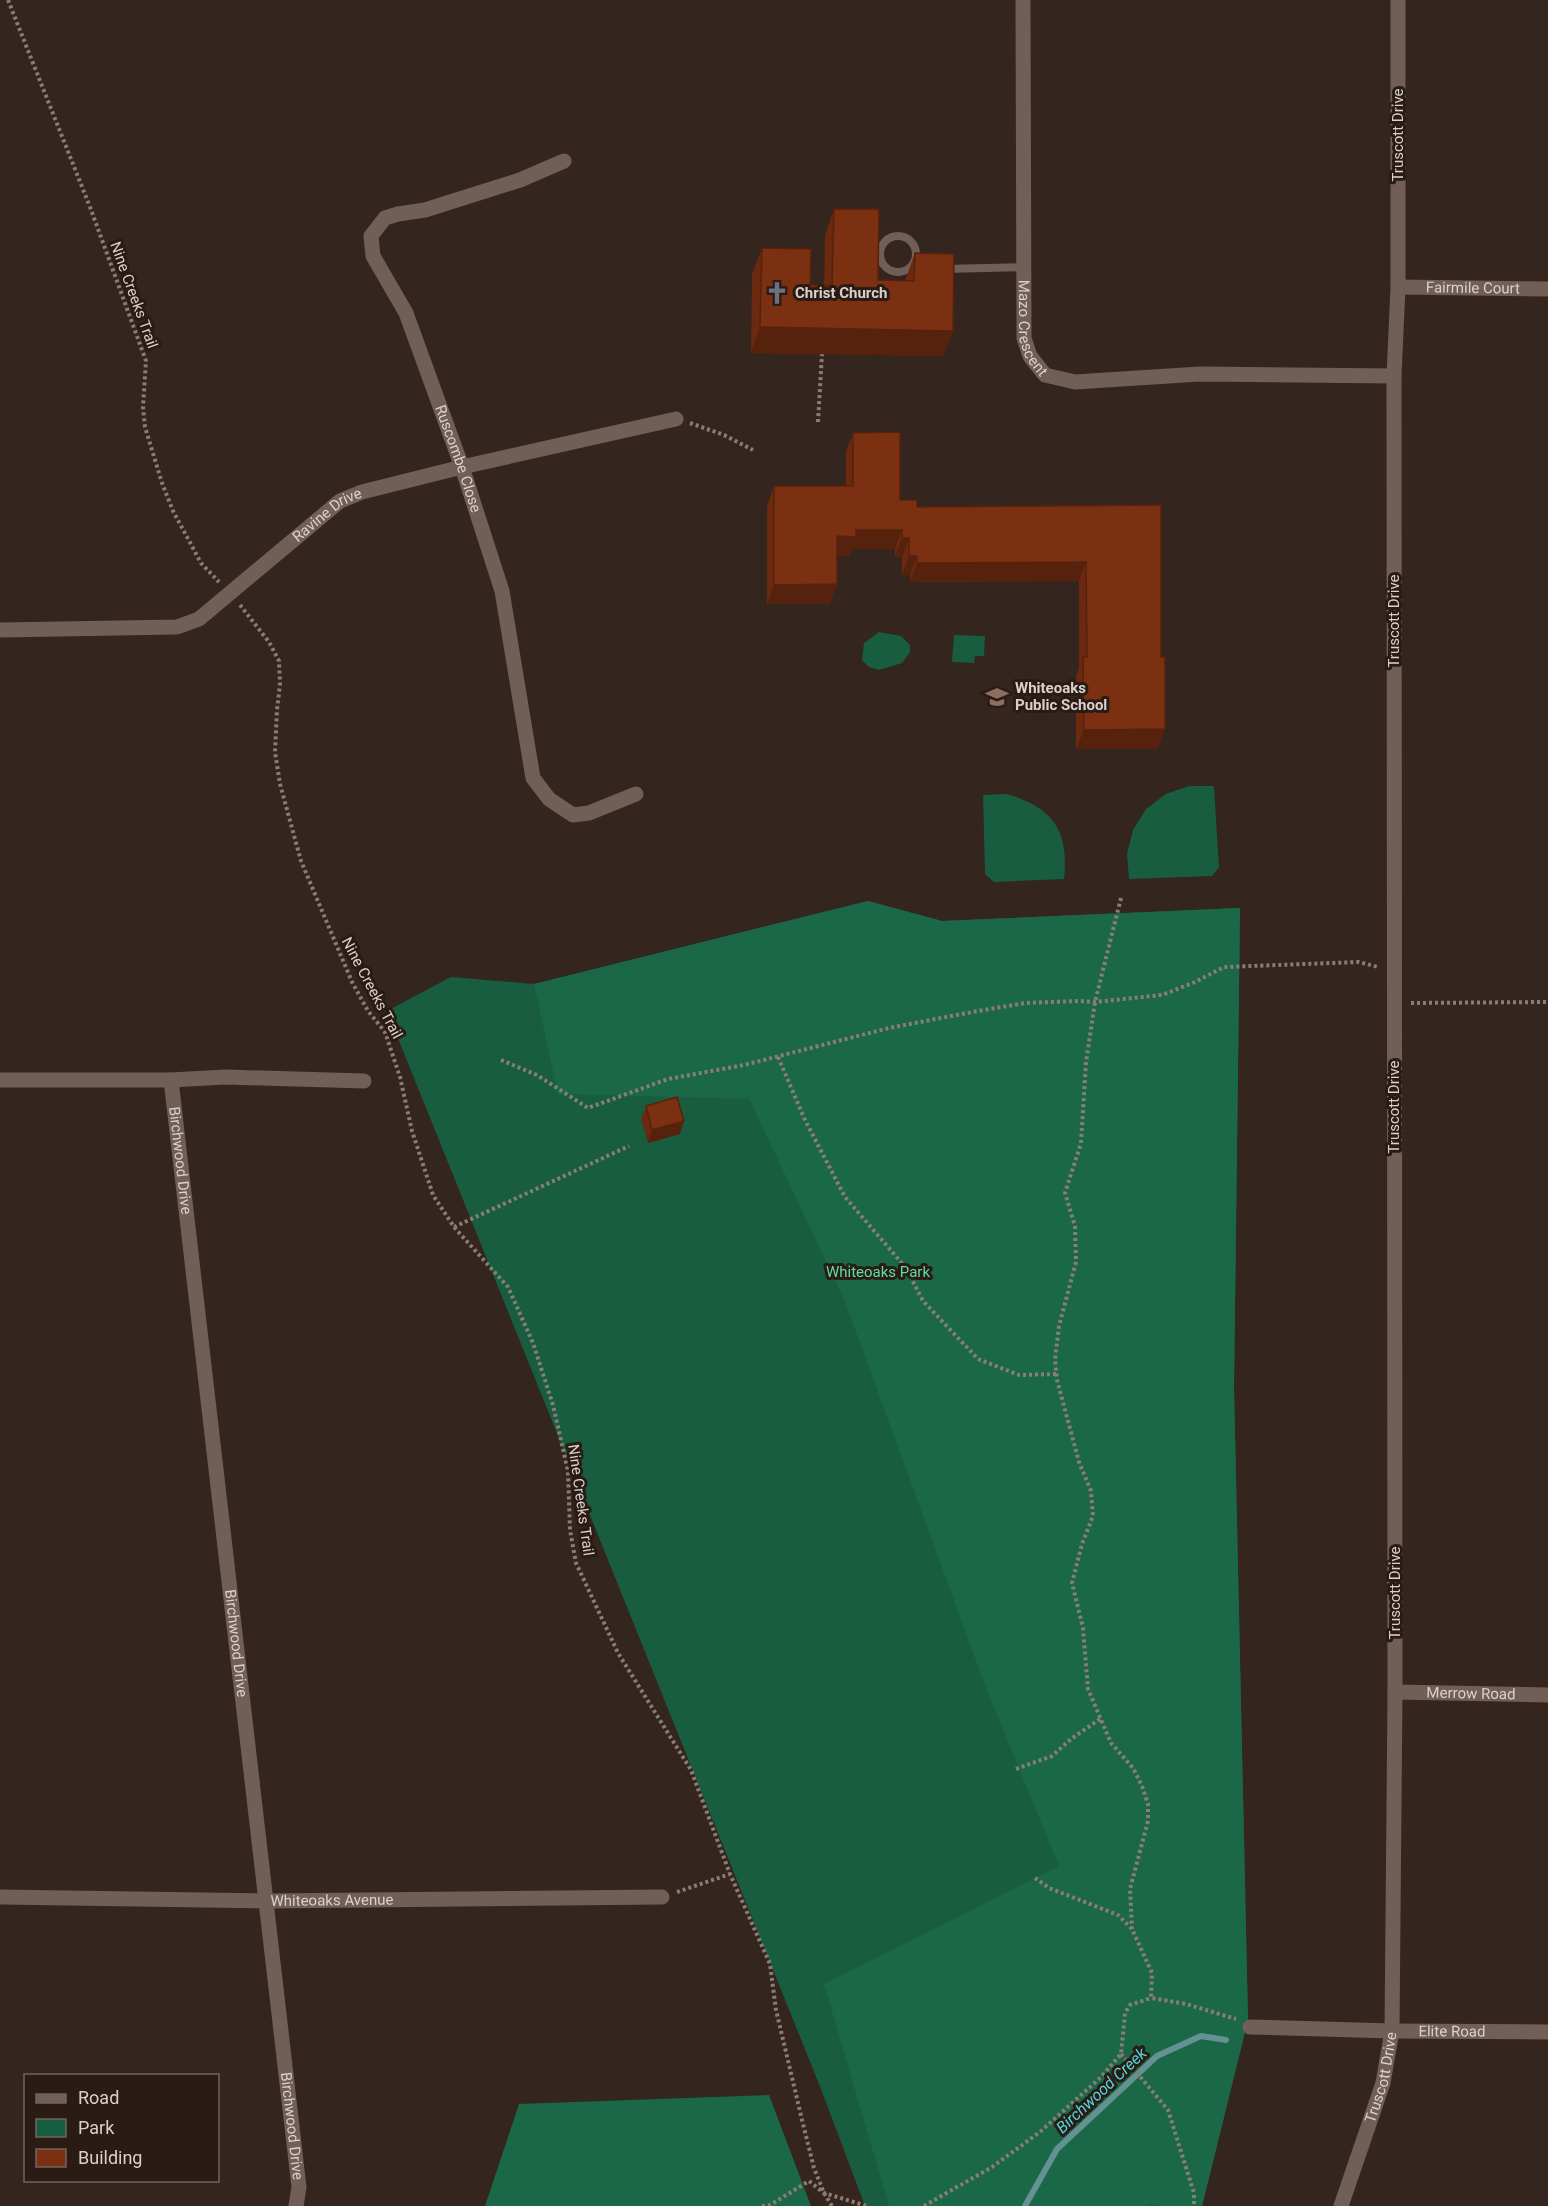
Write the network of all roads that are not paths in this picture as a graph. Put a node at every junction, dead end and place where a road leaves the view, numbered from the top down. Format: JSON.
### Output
{"nodes":[{"id":1,"x":1023,"y":0,"type":"edge"},
{"id":2,"x":1398,"y":0,"type":"edge"},
{"id":3,"x":564,"y":160,"type":"dead end"},
{"id":4,"x":1024,"y":267,"type":"junction"},
{"id":5,"x":931,"y":269,"type":"edge"},
{"id":6,"x":908,"y":270,"type":"junction"},
{"id":7,"x":920,"y":270,"type":"edge"},
{"id":8,"x":1398,"y":287,"type":"junction"},
{"id":9,"x":1548,"y":289,"type":"edge"},
{"id":10,"x":1394,"y":376,"type":"junction"},
{"id":11,"x":676,"y":419,"type":"road end"},
{"id":12,"x":462,"y":467,"type":"junction"},
{"id":13,"x":0,"y":630,"type":"edge"},
{"id":14,"x":636,"y":794,"type":"dead end"},
{"id":15,"x":0,"y":1080,"type":"edge"},
{"id":16,"x":171,"y":1080,"type":"junction"},
{"id":17,"x":364,"y":1081,"type":"dead end"},
{"id":18,"x":1395,"y":1692,"type":"junction"},
{"id":19,"x":1548,"y":1695,"type":"edge"},
{"id":20,"x":0,"y":1897,"type":"edge"},
{"id":21,"x":662,"y":1897,"type":"road end"},
{"id":22,"x":265,"y":1900,"type":"junction"},
{"id":23,"x":1250,"y":2027,"type":"road end"},
{"id":24,"x":1392,"y":2031,"type":"junction"},
{"id":25,"x":1548,"y":2032,"type":"edge"},
{"id":26,"x":296,"y":2206,"type":"edge"},
{"id":27,"x":1341,"y":2206,"type":"edge"}],
"edges":[{"from":1,"to":4,"type":"street","name":"Mazo Crescent"},
{"from":2,"to":8,"type":"street","name":"Truscott Drive"},
{"from":3,"to":12,"type":"street","name":"Ruscombe Close"},
{"from":4,"to":5,"type":"lane"},
{"from":4,"to":10,"type":"street","name":"Mazo Crescent"},
{"from":6,"to":6,"type":"lane"},
{"from":6,"to":7,"type":"lane"},
{"from":8,"to":9,"type":"street","name":"Fairmile Court"},
{"from":8,"to":10,"type":"street","name":"Truscott Drive"},
{"from":10,"to":18,"type":"street","name":"Truscott Drive"},
{"from":11,"to":12,"type":"street","name":"Ravine Drive"},
{"from":12,"to":13,"type":"street","name":"Ravine Drive"},
{"from":12,"to":14,"type":"street","name":"Ruscombe Close"},
{"from":15,"to":16,"type":"street"},
{"from":16,"to":17,"type":"street"},
{"from":16,"to":22,"type":"street","name":"Birchwood Drive"},
{"from":18,"to":19,"type":"street","name":"Merrow Road"},
{"from":18,"to":24,"type":"street","name":"Truscott Drive"},
{"from":20,"to":22,"type":"street","name":"Whiteoaks Avenue"},
{"from":21,"to":22,"type":"street","name":"Whiteoaks Avenue"},
{"from":22,"to":26,"type":"street","name":"Birchwood Drive"},
{"from":23,"to":24,"type":"street","name":"Elite Road"},
{"from":24,"to":25,"type":"street","name":"Elite Road"},
{"from":24,"to":27,"type":"street","name":"Truscott Drive"}]}
